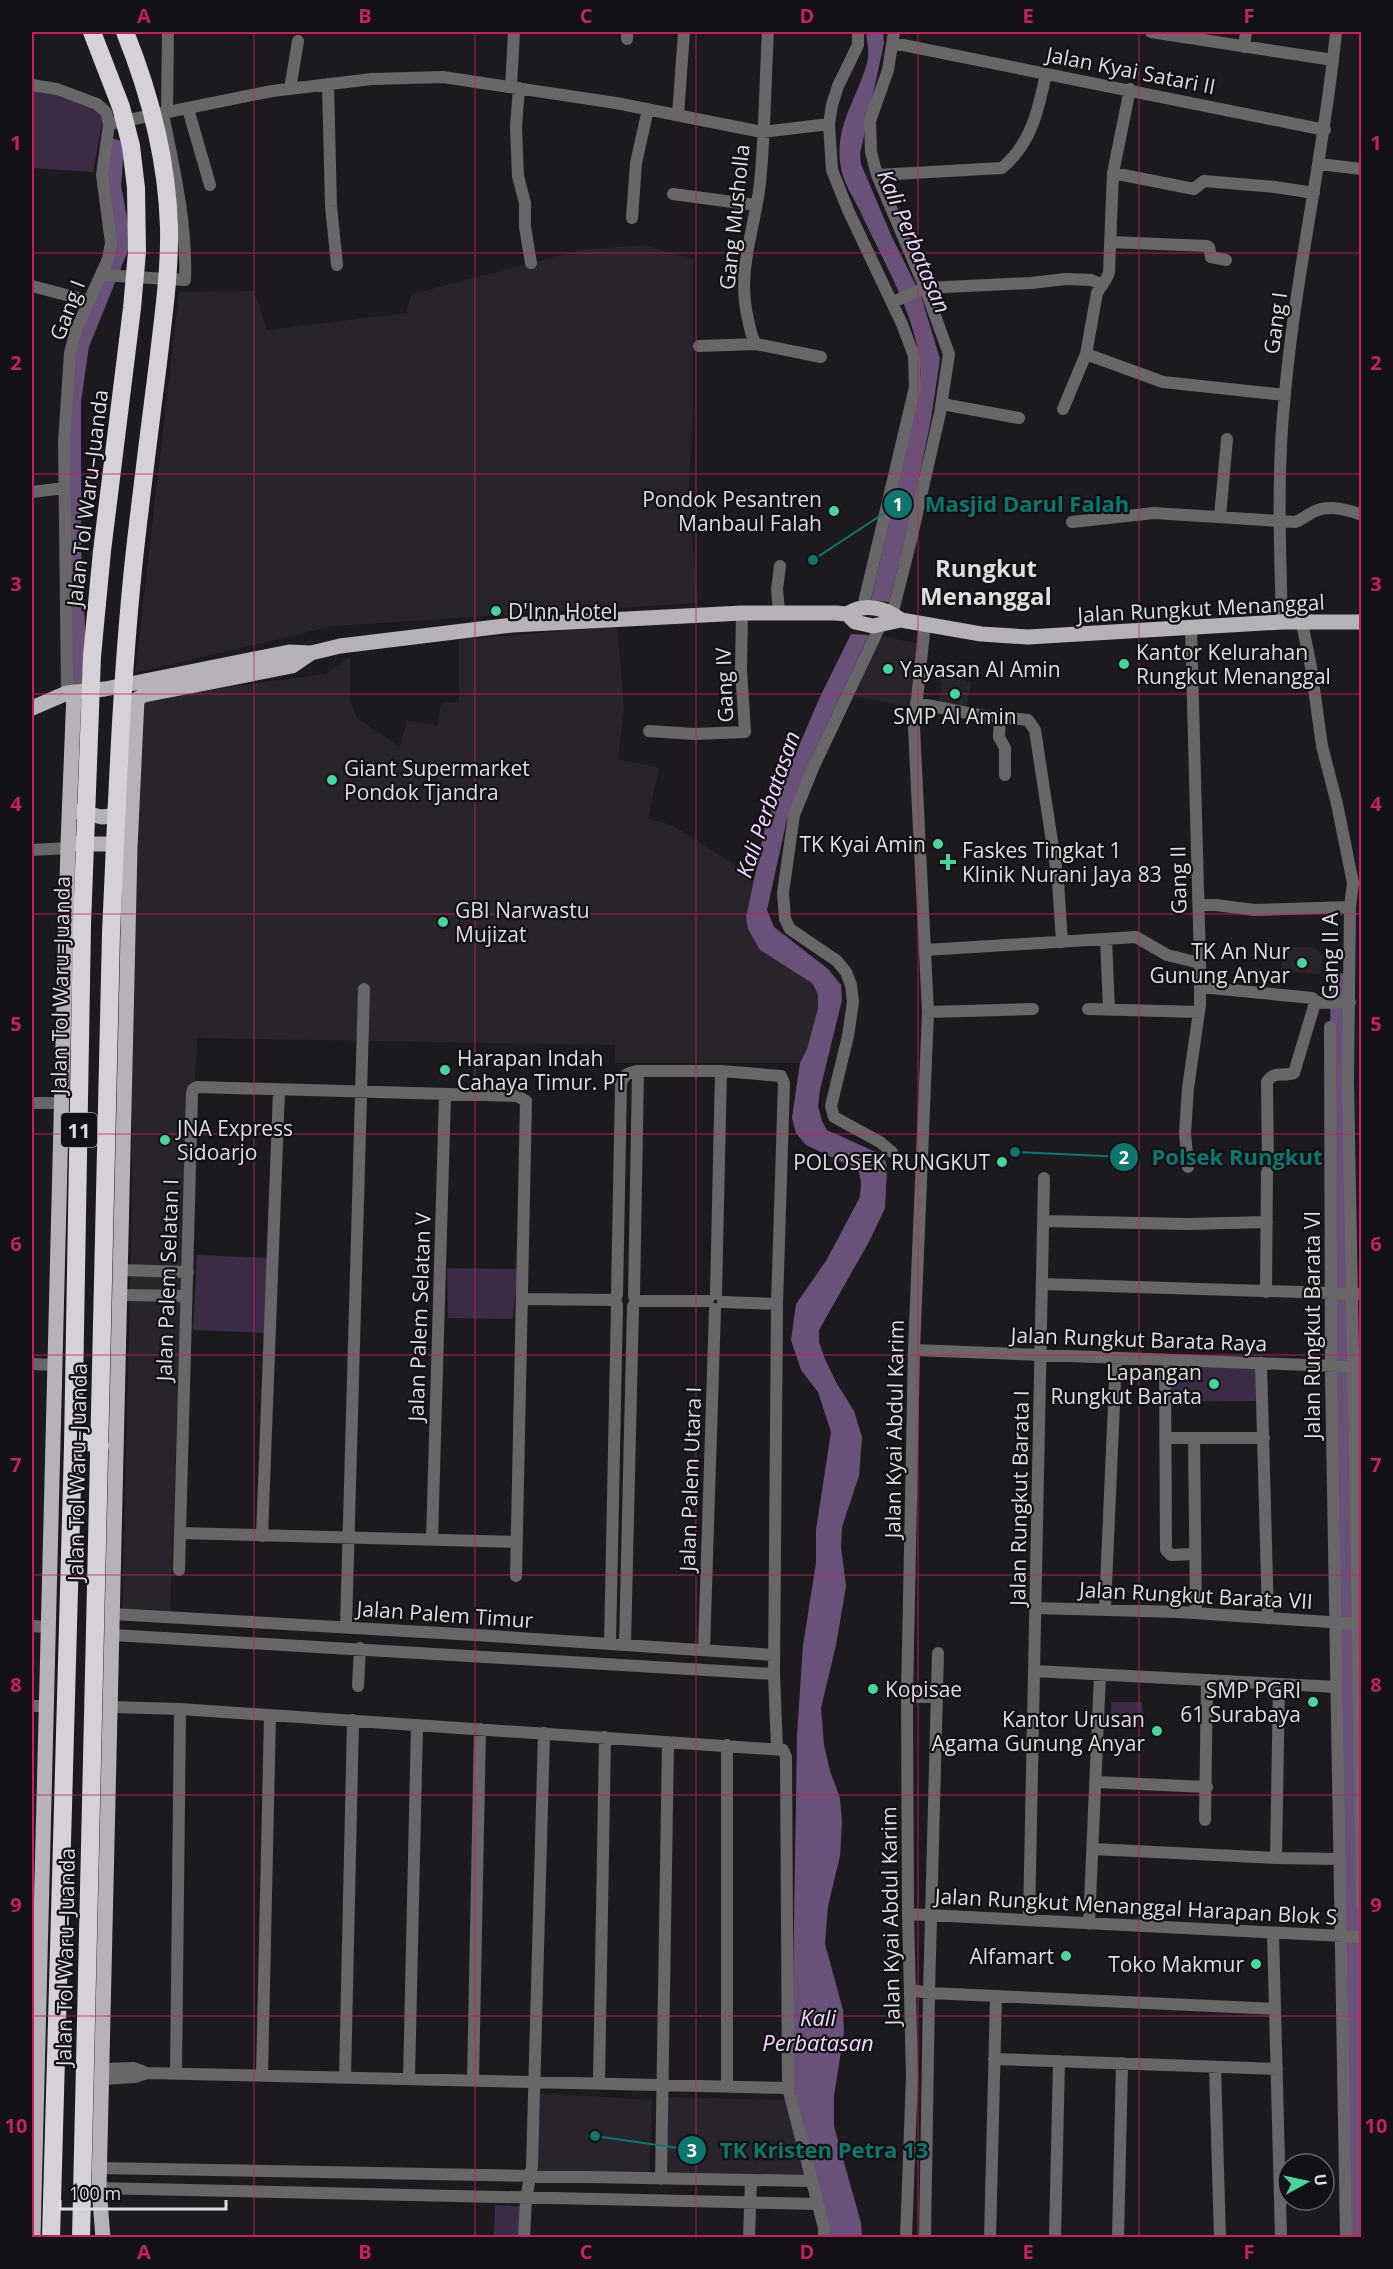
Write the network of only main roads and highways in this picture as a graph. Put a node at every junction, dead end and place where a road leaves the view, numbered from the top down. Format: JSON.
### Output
{"nodes":[{"id":1,"x":92,"y":32,"type":"edge"},
{"id":2,"x":125,"y":32,"type":"edge"},
{"id":3,"x":1362,"y":622,"type":"edge"},
{"id":4,"x":311,"y":653,"type":"junction"},
{"id":5,"x":105,"y":689,"type":"junction"},
{"id":6,"x":71,"y":693,"type":"junction"},
{"id":7,"x":137,"y":699,"type":"junction"},
{"id":8,"x":32,"y":708,"type":"edge"},
{"id":9,"x":70,"y":809,"type":"junction"},
{"id":10,"x":131,"y":813,"type":"junction"},
{"id":11,"x":68,"y":846,"type":"junction"},
{"id":12,"x":130,"y":846,"type":"junction"},
{"id":13,"x":74,"y":1425,"type":"junction"},
{"id":14,"x":101,"y":1427,"type":"junction"},
{"id":15,"x":74,"y":1446,"type":"junction"},
{"id":16,"x":100,"y":1446,"type":"junction"},
{"id":17,"x":39,"y":1706,"type":"edge"},
{"id":18,"x":37,"y":1894,"type":"edge"},
{"id":19,"x":35,"y":2019,"type":"edge"},
{"id":20,"x":33,"y":2167,"type":"edge"},
{"id":21,"x":33,"y":2187,"type":"edge"},
{"id":22,"x":33,"y":2238,"type":"edge"},
{"id":23,"x":51,"y":2238,"type":"edge"},
{"id":24,"x":83,"y":2238,"type":"edge"},
{"id":25,"x":103,"y":2238,"type":"edge"}],
"edges":[{"from":1,"to":13,"type":"highway","name":"Jalan Tol Waru–Juanda","number":"11","bridge":true},
{"from":2,"to":14,"type":"highway","name":"Jalan Tol Waru–Juanda","number":"11","bridge":true},
{"from":3,"to":4,"type":"main road","name":"Jalan Rungkut Menanggal"},
{"from":4,"to":5,"type":"main road"},
{"from":4,"to":7,"type":"main road"},
{"from":5,"to":6,"type":"main road"},
{"from":5,"to":7,"type":"main road"},
{"from":6,"to":8,"type":"main road"},
{"from":6,"to":9,"type":"main road"},
{"from":7,"to":10,"type":"main road"},
{"from":9,"to":10,"type":"main road"},
{"from":9,"to":11,"type":"main road"},
{"from":10,"to":12,"type":"main road"},
{"from":11,"to":12,"type":"main road"},
{"from":11,"to":17,"type":"main road"},
{"from":12,"to":25,"type":"main road"},
{"from":13,"to":14,"type":"highway"},
{"from":13,"to":15,"type":"highway","name":"Jalan Tol Waru–Juanda","number":"11","bridge":true},
{"from":14,"to":16,"type":"highway","name":"Jalan Tol Waru–Juanda","number":"11","bridge":true},
{"from":15,"to":16,"type":"highway"},
{"from":15,"to":23,"type":"highway","name":"Jalan Tol Waru–Juanda","number":"11","bridge":true},
{"from":16,"to":24,"type":"highway","name":"Jalan Tol Waru–Juanda","number":"11","bridge":true},
{"from":17,"to":18,"type":"main road"},
{"from":18,"to":19,"type":"main road"},
{"from":19,"to":20,"type":"main road"},
{"from":20,"to":21,"type":"main road"},
{"from":21,"to":22,"type":"main road"}]}
